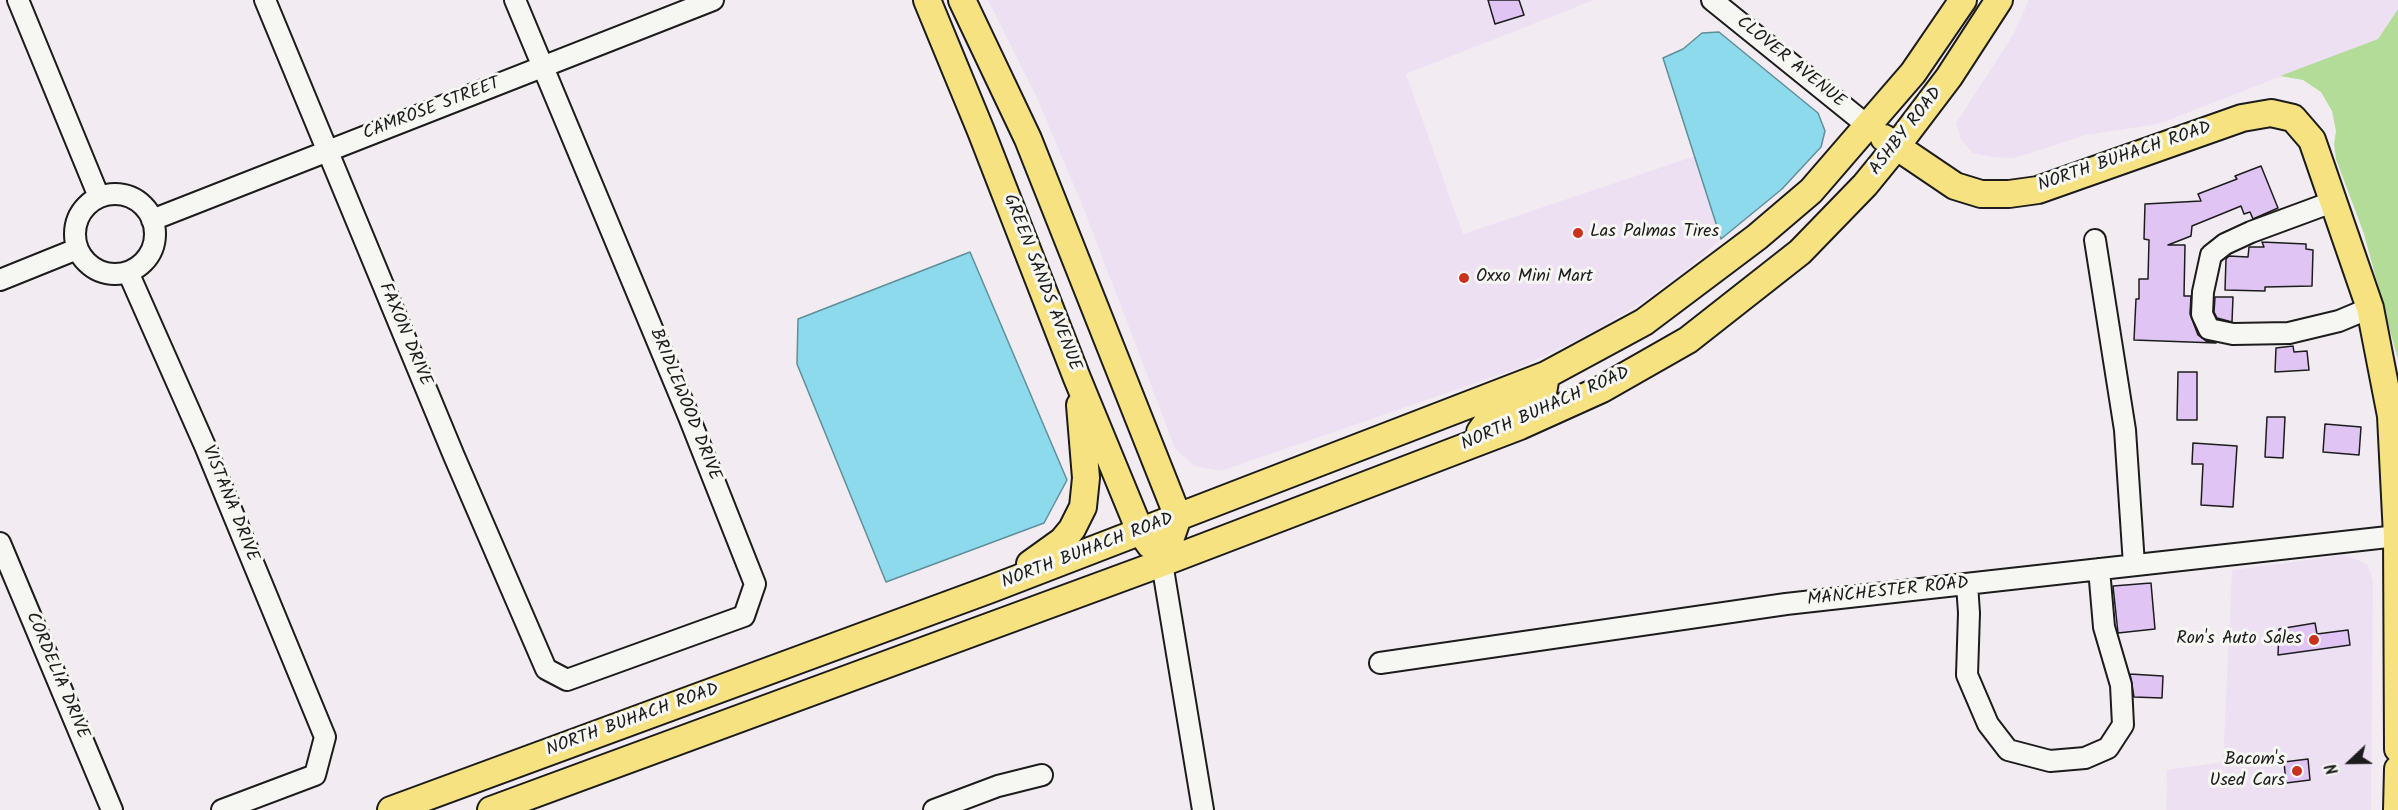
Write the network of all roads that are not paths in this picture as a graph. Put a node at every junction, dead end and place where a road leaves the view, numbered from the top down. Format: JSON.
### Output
{"nodes":[{"id":1,"x":18,"y":0,"type":"edge"},
{"id":2,"x":265,"y":0,"type":"edge"},
{"id":3,"x":515,"y":0,"type":"edge"},
{"id":4,"x":712,"y":0,"type":"edge"},
{"id":5,"x":927,"y":0,"type":"edge"},
{"id":6,"x":962,"y":0,"type":"edge"},
{"id":7,"x":1712,"y":0,"type":"edge"},
{"id":8,"x":1963,"y":0,"type":"edge"},
{"id":9,"x":1999,"y":0,"type":"edge"},
{"id":10,"x":542,"y":67,"type":"junction"},
{"id":11,"x":1868,"y":126,"type":"junction"},
{"id":12,"x":1896,"y":147,"type":"junction"},
{"id":13,"x":328,"y":151,"type":"junction"},
{"id":14,"x":99,"y":197,"type":"junction"},
{"id":15,"x":2335,"y":201,"type":"junction"},
{"id":16,"x":152,"y":220,"type":"junction"},
{"id":17,"x":1757,"y":237,"type":"joint"},
{"id":18,"x":2095,"y":240,"type":"dead end"},
{"id":19,"x":77,"y":249,"type":"junction"},
{"id":20,"x":1800,"y":252,"type":"joint"},
{"id":21,"x":128,"y":272,"type":"junction"},
{"id":22,"x":0,"y":280,"type":"edge"},
{"id":23,"x":2370,"y":308,"type":"junction"},
{"id":24,"x":1546,"y":375,"type":"junction"},
{"id":25,"x":1077,"y":378,"type":"junction"},
{"id":26,"x":1468,"y":446,"type":"junction"},
{"id":27,"x":1178,"y":517,"type":"junction"},
{"id":28,"x":1140,"y":531,"type":"junction"},
{"id":29,"x":2397,"y":536,"type":"edge"},
{"id":30,"x":0,"y":543,"type":"edge"},
{"id":31,"x":1162,"y":563,"type":"junction"},
{"id":32,"x":2134,"y":565,"type":"junction"},
{"id":33,"x":2098,"y":569,"type":"junction"},
{"id":34,"x":1967,"y":584,"type":"junction"},
{"id":35,"x":991,"y":589,"type":"junction"},
{"id":36,"x":1380,"y":663,"type":"dead end"},
{"id":37,"x":546,"y":669,"type":"joint"},
{"id":38,"x":2398,"y":749,"type":"edge"},
{"id":39,"x":2398,"y":769,"type":"edge"},
{"id":40,"x":1042,"y":775,"type":"dead end"},
{"id":41,"x":112,"y":810,"type":"edge"},
{"id":42,"x":222,"y":810,"type":"edge"},
{"id":43,"x":391,"y":810,"type":"edge"},
{"id":44,"x":491,"y":810,"type":"edge"},
{"id":45,"x":934,"y":810,"type":"edge"},
{"id":46,"x":1203,"y":810,"type":"edge"},
{"id":47,"x":2397,"y":810,"type":"edge"}],
"edges":[{"from":1,"to":14,"type":"street"},
{"from":2,"to":13,"type":"street","name":"FAXON DRIVE"},
{"from":3,"to":10,"type":"street","name":"BRIDLEWOOD DRIVE"},
{"from":4,"to":10,"type":"street","name":"CAMROSE STREET"},
{"from":5,"to":25,"type":"main road","name":"GREEN SANDS AVENUE"},
{"from":6,"to":27,"type":"main road"},
{"from":7,"to":11,"type":"street","name":"CLOVER AVENUE"},
{"from":8,"to":11,"type":"main road","name":"ASHBY ROAD"},
{"from":9,"to":12,"type":"main road","name":"ASHBY ROAD"},
{"from":10,"to":13,"type":"street","name":"CAMROSE STREET"},
{"from":10,"to":37,"type":"street","name":"BRIDLEWOOD DRIVE"},
{"from":11,"to":12,"type":"main road","name":"NORTH BUHACH ROAD"},
{"from":11,"to":17,"type":"main road","name":"ASHBY ROAD"},
{"from":12,"to":15,"type":"main road","name":"NORTH BUHACH ROAD"},
{"from":12,"to":20,"type":"main road","name":"ASHBY ROAD"},
{"from":13,"to":16,"type":"street","name":"CAMROSE STREET"},
{"from":13,"to":37,"type":"street","name":"FAXON DRIVE"},
{"from":14,"to":16,"type":"street"},
{"from":14,"to":19,"type":"street"},
{"from":15,"to":23,"type":"main road"},
{"from":15,"to":23,"type":"street"},
{"from":16,"to":21,"type":"street"},
{"from":17,"to":24,"type":"main road","name":"NORTH BUHACH ROAD"},
{"from":18,"to":32,"type":"street"},
{"from":19,"to":21,"type":"street"},
{"from":19,"to":22,"type":"street"},
{"from":20,"to":26,"type":"main road","name":"NORTH BUHACH ROAD"},
{"from":21,"to":42,"type":"street","name":"VISTANA DRIVE"},
{"from":23,"to":29,"type":"main road"},
{"from":24,"to":26,"type":"main road"},
{"from":24,"to":27,"type":"main road","name":"NORTH BUHACH ROAD"},
{"from":25,"to":28,"type":"main road","name":"GREEN SANDS AVENUE"},
{"from":25,"to":35,"type":"main road"},
{"from":26,"to":31,"type":"main road","name":"NORTH BUHACH ROAD"},
{"from":27,"to":28,"type":"main road","name":"NORTH BUHACH ROAD"},
{"from":27,"to":31,"type":"main road","name":"GREEN SANDS AVENUE"},
{"from":28,"to":31,"type":"main road","name":"GREEN SANDS AVENUE"},
{"from":28,"to":35,"type":"main road","name":"NORTH BUHACH ROAD"},
{"from":29,"to":32,"type":"street","name":"MANCHESTER ROAD"},
{"from":29,"to":38,"type":"main road"},
{"from":30,"to":41,"type":"street","name":"CORDELIA DRIVE"},
{"from":31,"to":44,"type":"main road","name":"NORTH BUHACH ROAD"},
{"from":31,"to":46,"type":"street","name":"GREEN SANDS AVENUE"},
{"from":32,"to":33,"type":"street","name":"MANCHESTER ROAD"},
{"from":33,"to":34,"type":"street","name":"MANCHESTER ROAD"},
{"from":33,"to":34,"type":"street"},
{"from":34,"to":36,"type":"street","name":"MANCHESTER ROAD"},
{"from":35,"to":43,"type":"main road","name":"NORTH BUHACH ROAD"},
{"from":39,"to":47,"type":"main road"},
{"from":40,"to":45,"type":"street"}]}
